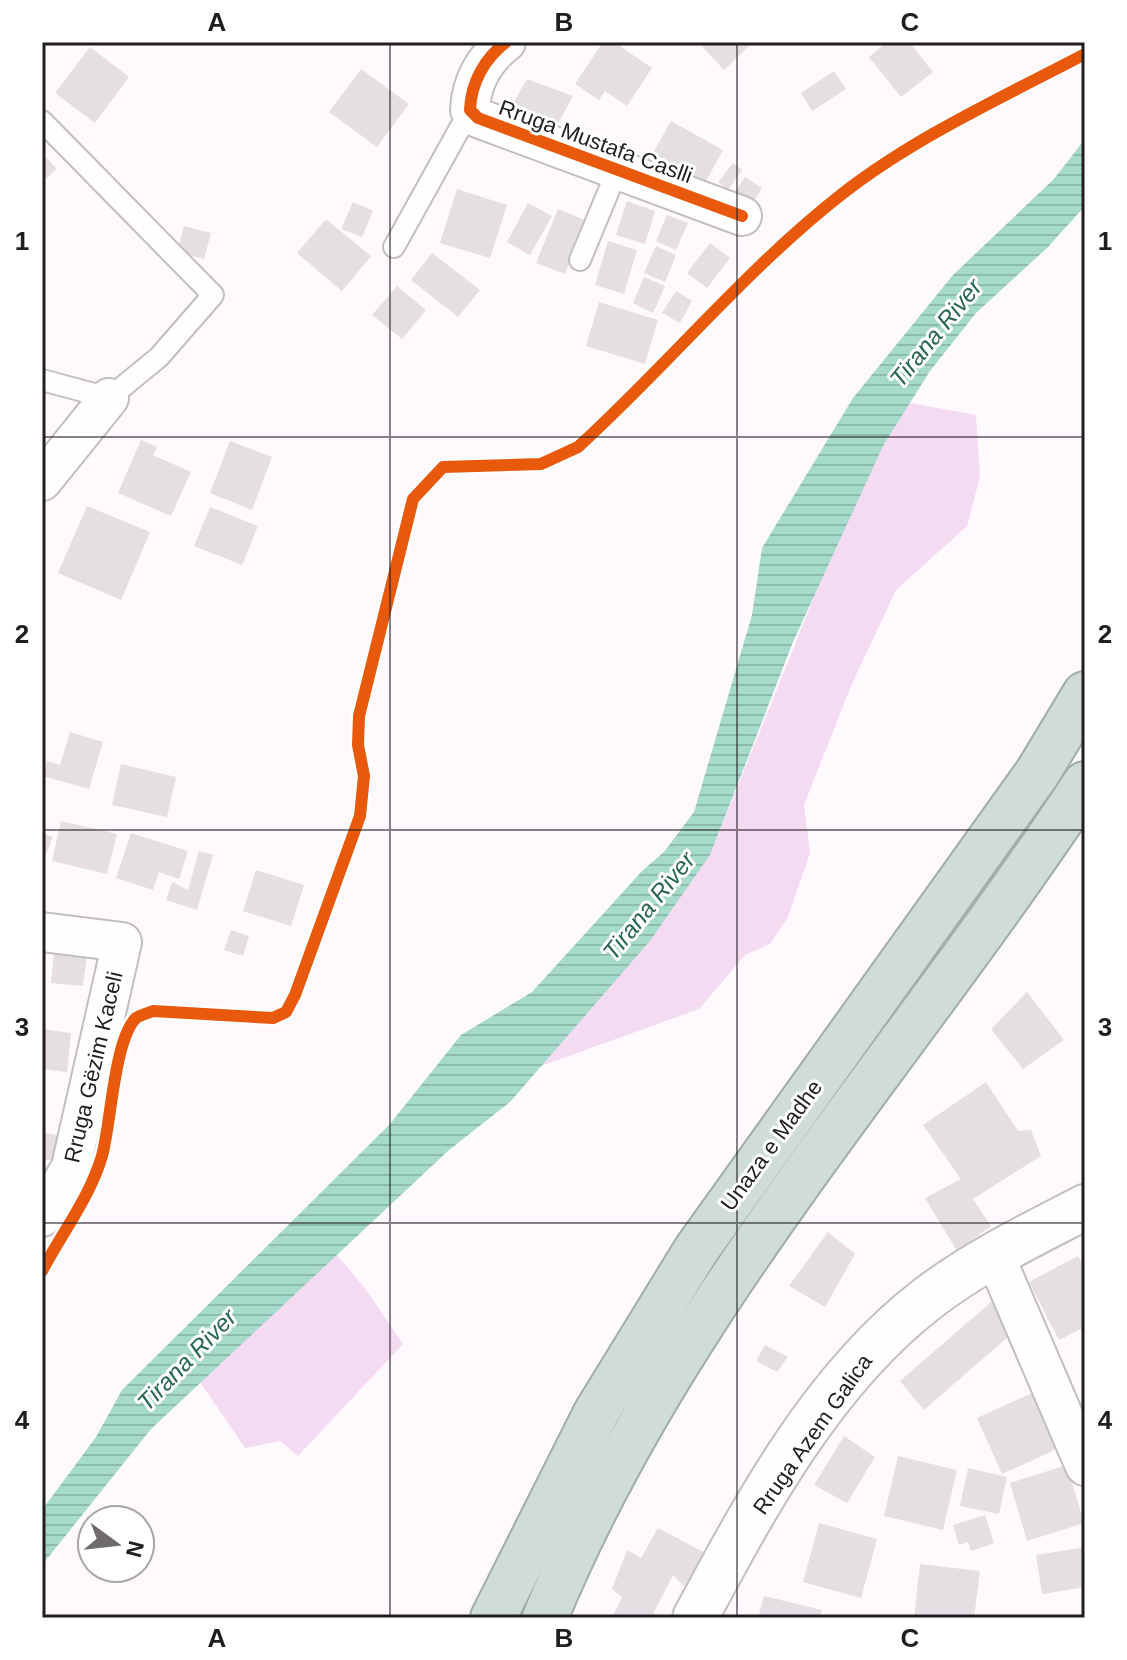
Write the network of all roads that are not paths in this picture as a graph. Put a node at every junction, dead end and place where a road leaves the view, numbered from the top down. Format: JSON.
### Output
{"nodes":[{"id":1,"x":506,"y":42,"type":"edge"},
{"id":2,"x":470,"y":110,"type":"junction"},
{"id":3,"x":42,"y":121,"type":"edge"},
{"id":4,"x":617,"y":171,"type":"junction"},
{"id":5,"x":742,"y":216,"type":"dead end"},
{"id":6,"x":394,"y":247,"type":"dead end"},
{"id":7,"x":580,"y":260,"type":"dead end"},
{"id":8,"x":42,"y":380,"type":"edge"},
{"id":9,"x":109,"y":398,"type":"junction"},
{"id":10,"x":42,"y":481,"type":"edge"},
{"id":11,"x":1085,"y":694,"type":"edge"},
{"id":12,"x":1085,"y":784,"type":"edge"},
{"id":13,"x":42,"y":932,"type":"edge"},
{"id":14,"x":1085,"y":1207,"type":"edge"},
{"id":15,"x":50,"y":1229,"type":"edge"},
{"id":16,"x":994,"y":1254,"type":"junction"},
{"id":17,"x":637,"y":1431,"type":"junction"},
{"id":18,"x":1083,"y":1453,"type":"edge"},
{"id":19,"x":543,"y":1515,"type":"junction"},
{"id":20,"x":484,"y":1618,"type":"edge"},
{"id":21,"x":493,"y":1618,"type":"edge"},
{"id":22,"x":545,"y":1618,"type":"edge"},
{"id":23,"x":575,"y":1618,"type":"edge"},
{"id":24,"x":695,"y":1618,"type":"edge"}],
"edges":[{"from":1,"to":2,"type":"street","name":"Rruga Mustafa Caslli"},
{"from":2,"to":4,"type":"street","name":"Rruga Mustafa Caslli"},
{"from":2,"to":6,"type":"lane"},
{"from":3,"to":9,"type":"lane"},
{"from":4,"to":5,"type":"street","name":"Rruga Mustafa Caslli"},
{"from":4,"to":7,"type":"lane","name":"Rruga Mustafa Caslli"},
{"from":8,"to":9,"type":"lane"},
{"from":9,"to":10,"type":"street"},
{"from":11,"to":19,"type":"highway","name":"Unaza e Madhe"},
{"from":12,"to":17,"type":"highway","name":"Unaza e Madhe"},
{"from":13,"to":15,"type":"street","name":"Rruga Gëzim Kaceli"},
{"from":14,"to":16,"type":"main road","name":"Rruga Azem Galica"},
{"from":16,"to":18,"type":"street"},
{"from":16,"to":24,"type":"main road","name":"Rruga Azem Galica"},
{"from":17,"to":22,"type":"highway","name":"Unaza e Madhe"},
{"from":17,"to":23,"type":"highway"},
{"from":19,"to":20,"type":"highway"},
{"from":19,"to":21,"type":"highway","name":"Unaza e Madhe"}]}
